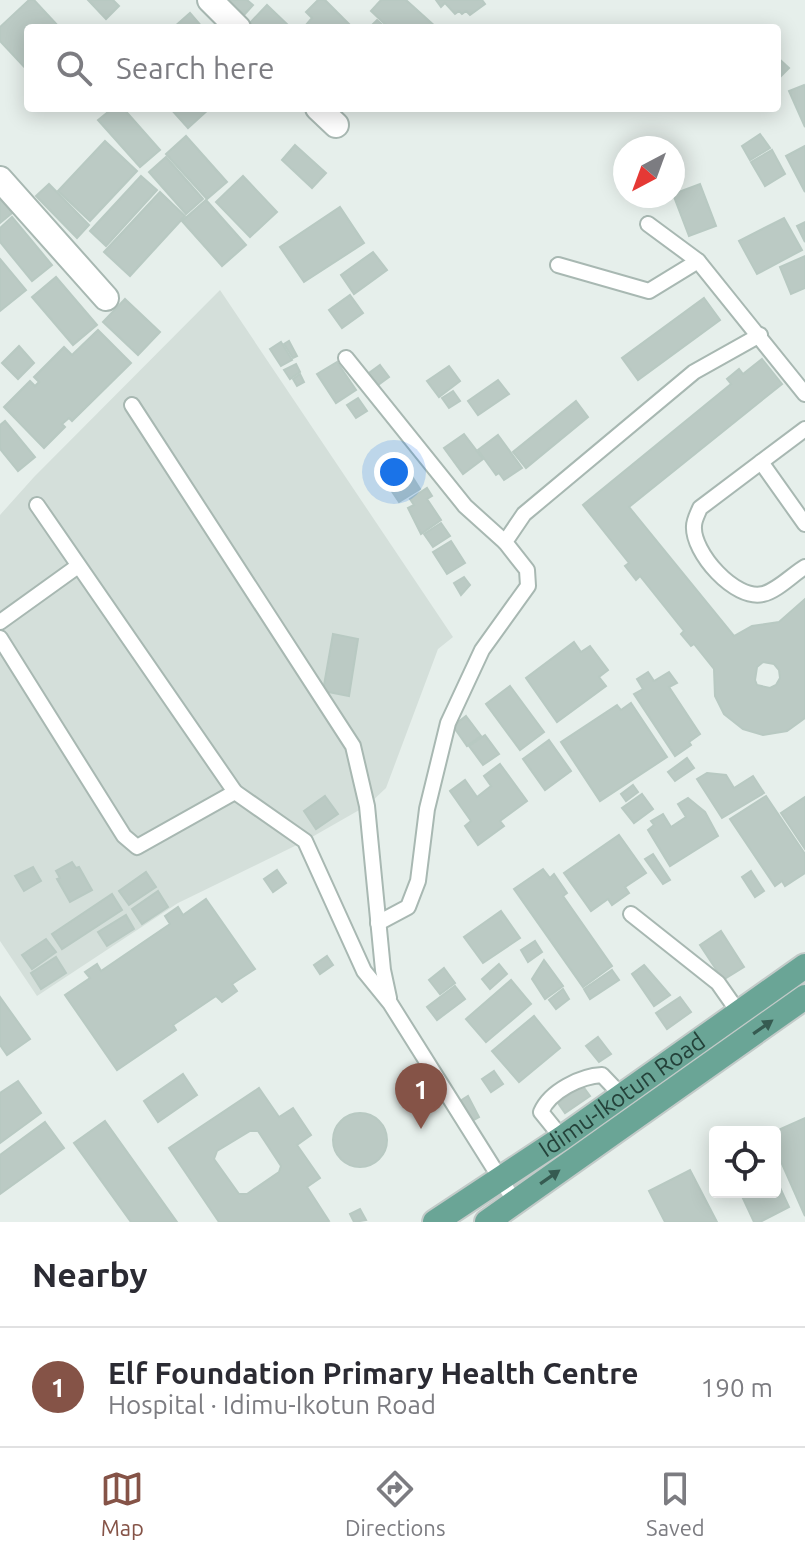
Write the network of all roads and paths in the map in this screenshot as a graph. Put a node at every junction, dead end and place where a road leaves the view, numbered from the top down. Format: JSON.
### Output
{"nodes":[{"id":1,"x":210,"y":0,"type":"edge"},
{"id":2,"x":234,"y":24,"type":"edge"},
{"id":3,"x":322,"y":112,"type":"edge"},
{"id":4,"x":336,"y":125,"type":"dead end"},
{"id":5,"x":0,"y":179,"type":"edge"},
{"id":6,"x":648,"y":224,"type":"dead end"},
{"id":7,"x":698,"y":261,"type":"junction"},
{"id":8,"x":558,"y":265,"type":"dead end"},
{"id":9,"x":106,"y":298,"type":"dead end"},
{"id":10,"x":760,"y":335,"type":"junction"},
{"id":11,"x":346,"y":358,"type":"dead end"},
{"id":12,"x":805,"y":394,"type":"edge"},
{"id":13,"x":132,"y":405,"type":"dead end"},
{"id":14,"x":805,"y":429,"type":"edge"},
{"id":15,"x":761,"y":462,"type":"junction"},
{"id":16,"x":37,"y":505,"type":"dead end"},
{"id":17,"x":805,"y":524,"type":"edge"},
{"id":18,"x":505,"y":542,"type":"junction"},
{"id":19,"x":78,"y":566,"type":"junction"},
{"id":20,"x":805,"y":567,"type":"edge"},
{"id":21,"x":0,"y":622,"type":"edge"},
{"id":22,"x":0,"y":638,"type":"edge"},
{"id":23,"x":235,"y":792,"type":"junction"},
{"id":24,"x":631,"y":914,"type":"dead end"},
{"id":25,"x":378,"y":923,"type":"junction"},
{"id":26,"x":805,"y":966,"type":"edge"},
{"id":27,"x":805,"y":997,"type":"edge"},
{"id":28,"x":390,"y":1003,"type":"junction"},
{"id":29,"x":739,"y":1013,"type":"junction"},
{"id":30,"x":622,"y":1096,"type":"junction"},
{"id":31,"x":562,"y":1138,"type":"junction"},
{"id":32,"x":501,"y":1179,"type":"junction"},
{"id":33,"x":515,"y":1202,"type":"junction"},
{"id":34,"x":435,"y":1222,"type":"edge"},
{"id":35,"x":487,"y":1222,"type":"edge"}],
"edges":[{"from":1,"to":2,"type":"street"},
{"from":3,"to":4,"type":"street"},
{"from":5,"to":9,"type":"street"},
{"from":6,"to":7,"type":"lane"},
{"from":7,"to":8,"type":"lane"},
{"from":7,"to":10,"type":"lane"},
{"from":10,"to":12,"type":"lane"},
{"from":10,"to":18,"type":"lane"},
{"from":11,"to":18,"type":"lane"},
{"from":13,"to":25,"type":"lane"},
{"from":14,"to":15,"type":"lane"},
{"from":15,"to":17,"type":"lane"},
{"from":15,"to":20,"type":"lane"},
{"from":16,"to":19,"type":"lane"},
{"from":18,"to":25,"type":"lane"},
{"from":19,"to":21,"type":"lane"},
{"from":19,"to":23,"type":"lane"},
{"from":22,"to":23,"type":"lane"},
{"from":23,"to":28,"type":"lane"},
{"from":24,"to":29,"type":"lane"},
{"from":25,"to":28,"type":"lane"},
{"from":26,"to":29,"type":"main road","name":"Idimu-Ikotun Road"},
{"from":33,"to":27,"type":"main road","one_way":true},
{"from":28,"to":32,"type":"lane"},
{"from":29,"to":30,"type":"main road","name":"Idimu-Ikotun Road"},
{"from":30,"to":31,"type":"main road","name":"Idimu-Ikotun Road"},
{"from":30,"to":31,"type":"lane"},
{"from":31,"to":32,"type":"main road","name":"Idimu-Ikotun Road"},
{"from":32,"to":33,"type":"lane"},
{"from":32,"to":34,"type":"main road","name":"Idimu-Ikotun Road"},
{"from":33,"to":35,"type":"main road"}]}
